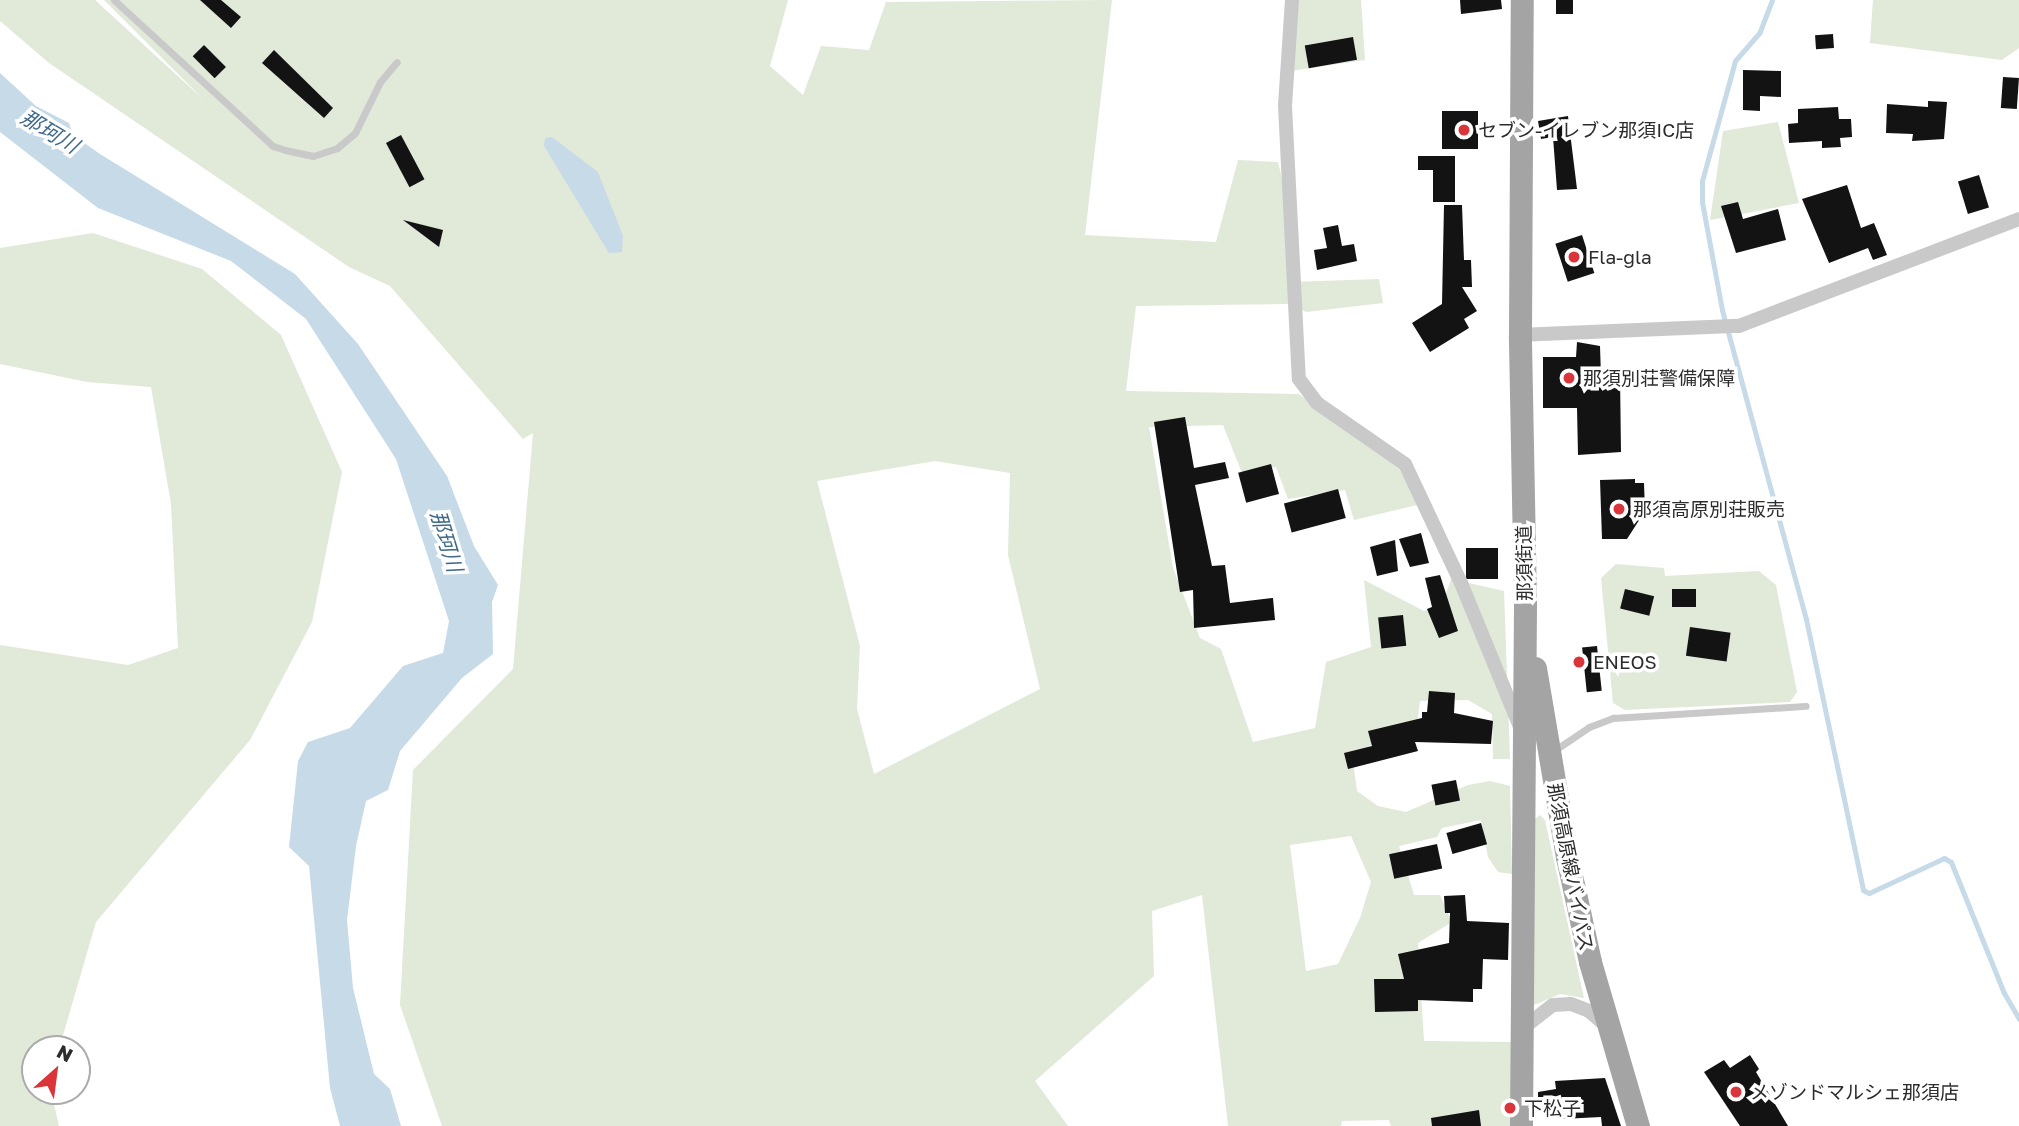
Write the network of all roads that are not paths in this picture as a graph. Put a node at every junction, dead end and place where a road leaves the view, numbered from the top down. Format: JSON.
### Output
{"nodes":[{"id":1,"x":114,"y":0,"type":"edge"},
{"id":2,"x":1292,"y":0,"type":"edge"},
{"id":3,"x":1522,"y":0,"type":"edge"},
{"id":4,"x":397,"y":62,"type":"dead end"},
{"id":5,"x":2019,"y":219,"type":"edge"},
{"id":6,"x":1520,"y":335,"type":"junction"},
{"id":7,"x":1525,"y":602,"type":"junction"},
{"id":8,"x":1806,"y":706,"type":"dead end"},
{"id":9,"x":1524,"y":738,"type":"junction"},
{"id":10,"x":1549,"y":754,"type":"junction"},
{"id":11,"x":1606,"y":1026,"type":"junction"},
{"id":12,"x":1522,"y":1029,"type":"junction"},
{"id":13,"x":1521,"y":1126,"type":"edge"},
{"id":14,"x":1638,"y":1126,"type":"edge"}],
"edges":[{"from":1,"to":4,"type":"lane"},
{"from":2,"to":9,"type":"street"},
{"from":3,"to":6,"type":"main road","name":"那須街道"},
{"from":5,"to":6,"type":"street"},
{"from":6,"to":7,"type":"main road","name":"那須街道"},
{"from":7,"to":9,"type":"main road","name":"那須街道"},
{"from":7,"to":10,"type":"main road","name":"那須高原線バイパス"},
{"from":8,"to":10,"type":"lane"},
{"from":9,"to":12,"type":"main road","name":"那須街道"},
{"from":10,"to":11,"type":"main road","name":"那須高原線バイパス"},
{"from":11,"to":12,"type":"street"},
{"from":11,"to":14,"type":"main road","name":"那須高原線バイパス"},
{"from":12,"to":13,"type":"main road","name":"那須街道"}]}
